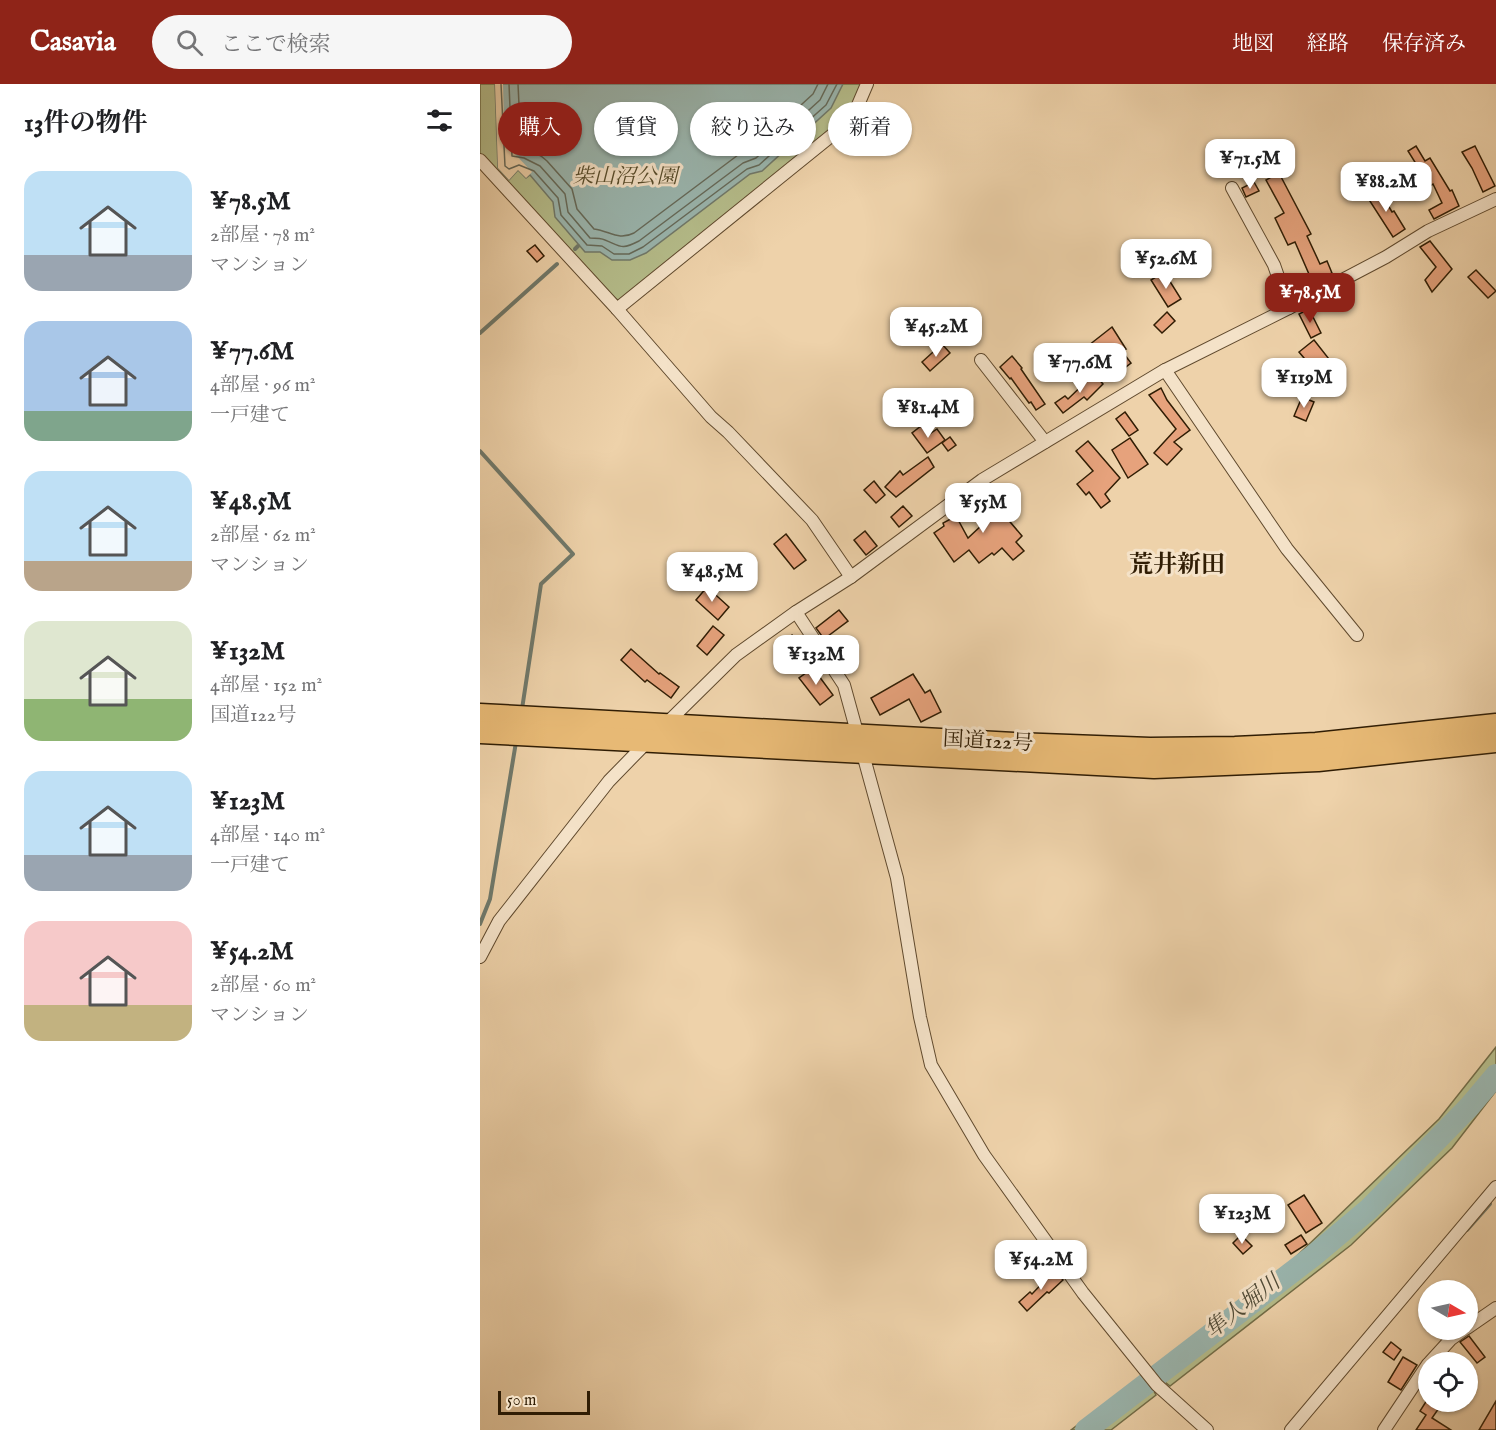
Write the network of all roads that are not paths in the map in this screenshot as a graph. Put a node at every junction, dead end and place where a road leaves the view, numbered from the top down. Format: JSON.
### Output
{"nodes":[{"id":1,"x":867,"y":84,"type":"edge"},
{"id":2,"x":480,"y":160,"type":"edge"},
{"id":3,"x":1232,"y":188,"type":"dead end"},
{"id":4,"x":1496,"y":199,"type":"edge"},
{"id":5,"x":1290,"y":308,"type":"junction"},
{"id":6,"x":617,"y":309,"type":"junction"},
{"id":7,"x":981,"y":360,"type":"dead end"},
{"id":8,"x":1165,"y":370,"type":"junction"},
{"id":9,"x":1045,"y":442,"type":"junction"},
{"id":10,"x":851,"y":577,"type":"junction"},
{"id":11,"x":796,"y":612,"type":"junction"},
{"id":12,"x":1357,"y":635,"type":"dead end"},
{"id":13,"x":480,"y":715,"type":"edge"},
{"id":14,"x":1496,"y":725,"type":"edge"},
{"id":15,"x":480,"y":732,"type":"edge"},
{"id":16,"x":656,"y":733,"type":"junction"},
{"id":17,"x":1496,"y":741,"type":"edge"},
{"id":18,"x":861,"y":744,"type":"junction"},
{"id":19,"x":480,"y":957,"type":"edge"},
{"id":20,"x":1496,"y":1187,"type":"edge"},
{"id":21,"x":1496,"y":1308,"type":"edge"},
{"id":22,"x":1478,"y":1320,"type":"edge"},
{"id":23,"x":1450,"y":1340,"type":"edge"},
{"id":24,"x":1439,"y":1352,"type":"edge"},
{"id":25,"x":1418,"y":1379,"type":"edge"},
{"id":26,"x":1208,"y":1430,"type":"edge"},
{"id":27,"x":1291,"y":1430,"type":"edge"},
{"id":28,"x":1384,"y":1430,"type":"edge"}],
"edges":[{"from":1,"to":6,"type":"street"},
{"from":2,"to":6,"type":"street"},
{"from":3,"to":5,"type":"street"},
{"from":4,"to":5,"type":"street"},
{"from":5,"to":8,"type":"street"},
{"from":6,"to":10,"type":"street"},
{"from":7,"to":9,"type":"street"},
{"from":8,"to":9,"type":"street"},
{"from":8,"to":12,"type":"street"},
{"from":9,"to":10,"type":"street"},
{"from":10,"to":11,"type":"street"},
{"from":11,"to":16,"type":"street"},
{"from":11,"to":18,"type":"street"},
{"from":13,"to":16,"type":"highway","name":"国道122号"},
{"from":14,"to":18,"type":"highway","name":"国道122号"},
{"from":15,"to":16,"type":"highway","name":"国道122号"},
{"from":16,"to":18,"type":"highway","name":"国道122号"},
{"from":16,"to":19,"type":"street"},
{"from":17,"to":18,"type":"highway","name":"国道122号"},
{"from":18,"to":26,"type":"street"},
{"from":20,"to":27,"type":"street"},
{"from":21,"to":22,"type":"street"},
{"from":23,"to":24,"type":"street"},
{"from":25,"to":28,"type":"street"}]}
